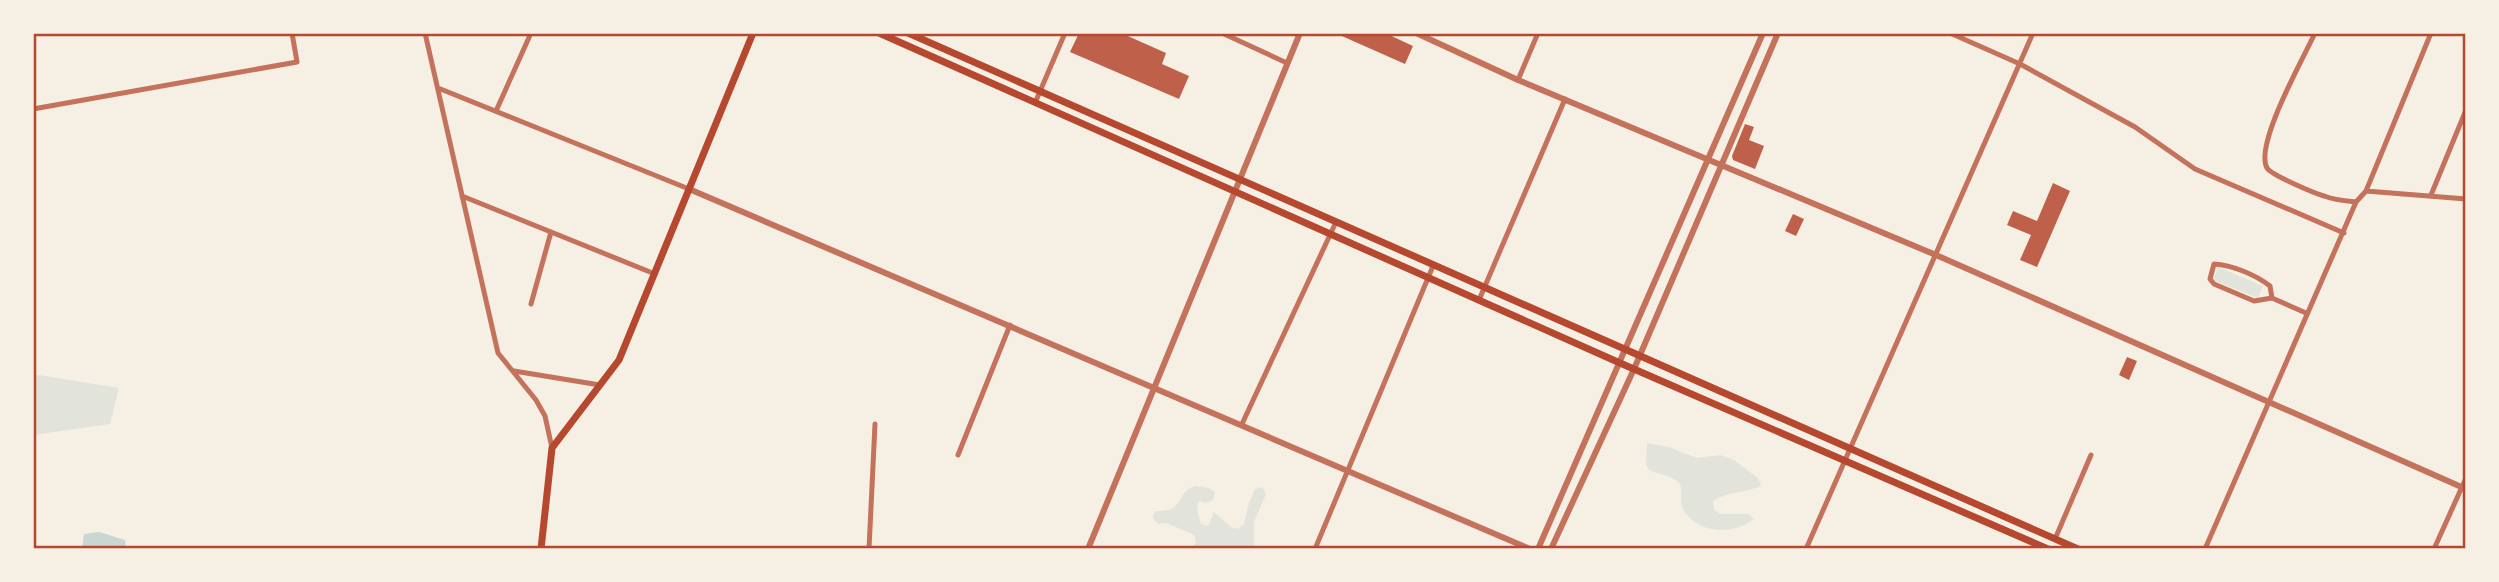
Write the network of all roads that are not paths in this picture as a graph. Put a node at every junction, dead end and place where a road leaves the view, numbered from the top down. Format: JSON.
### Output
{"nodes":[{"id":1,"x":292,"y":33,"type":"edge"},
{"id":2,"x":425,"y":33,"type":"edge"},
{"id":3,"x":531,"y":33,"type":"edge"},
{"id":4,"x":753,"y":33,"type":"edge"},
{"id":5,"x":879,"y":33,"type":"edge"},
{"id":6,"x":908,"y":33,"type":"edge"},
{"id":7,"x":1065,"y":33,"type":"edge"},
{"id":8,"x":1222,"y":33,"type":"edge"},
{"id":9,"x":1300,"y":33,"type":"edge"},
{"id":10,"x":1416,"y":33,"type":"edge"},
{"id":11,"x":1538,"y":33,"type":"edge"},
{"id":12,"x":1763,"y":33,"type":"edge"},
{"id":13,"x":1778,"y":33,"type":"edge"},
{"id":14,"x":1950,"y":33,"type":"edge"},
{"id":15,"x":2033,"y":33,"type":"edge"},
{"id":16,"x":2315,"y":33,"type":"edge"},
{"id":17,"x":2431,"y":33,"type":"edge"},
{"id":18,"x":956,"y":55,"type":"junction"},
{"id":19,"x":1287,"y":63,"type":"junction"},
{"id":20,"x":2020,"y":64,"type":"junction"},
{"id":21,"x":951,"y":65,"type":"junction"},
{"id":22,"x":1518,"y":80,"type":"junction"},
{"id":23,"x":438,"y":88,"type":"junction"},
{"id":24,"x":1040,"y":92,"type":"junction"},
{"id":25,"x":1565,"y":99,"type":"junction"},
{"id":26,"x":1035,"y":103,"type":"junction"},
{"id":27,"x":33,"y":108,"type":"edge"},
{"id":28,"x":2466,"y":110,"type":"edge"},
{"id":29,"x":496,"y":111,"type":"junction"},
{"id":30,"x":1115,"y":125,"type":"junction"},
{"id":31,"x":1110,"y":136,"type":"junction"},
{"id":32,"x":1709,"y":159,"type":"junction"},
{"id":33,"x":1722,"y":164,"type":"junction"},
{"id":34,"x":1241,"y":180,"type":"junction"},
{"id":35,"x":689,"y":189,"type":"junction"},
{"id":36,"x":2365,"y":191,"type":"junction"},
{"id":37,"x":1236,"y":192,"type":"junction"},
{"id":38,"x":2431,"y":195,"type":"junction"},
{"id":39,"x":462,"y":196,"type":"junction"},
{"id":40,"x":2466,"y":199,"type":"edge"},
{"id":41,"x":2356,"y":202,"type":"junction"},
{"id":42,"x":1336,"y":222,"type":"junction"},
{"id":43,"x":551,"y":232,"type":"junction"},
{"id":44,"x":2344,"y":233,"type":"junction"},
{"id":45,"x":1331,"y":234,"type":"junction"},
{"id":46,"x":1936,"y":255,"type":"junction"},
{"id":47,"x":1433,"y":266,"type":"junction"},
{"id":48,"x":655,"y":274,"type":"junction"},
{"id":49,"x":1428,"y":278,"type":"junction"},
{"id":50,"x":1483,"y":288,"type":"junction"},
{"id":51,"x":2272,"y":298,"type":"junction"},
{"id":52,"x":1479,"y":300,"type":"junction"},
{"id":53,"x":531,"y":304,"type":"dead end"},
{"id":54,"x":2306,"y":313,"type":"junction"},
{"id":55,"x":1010,"y":326,"type":"junction"},
{"id":56,"x":1627,"y":350,"type":"junction"},
{"id":57,"x":1639,"y":355,"type":"junction"},
{"id":58,"x":1620,"y":363,"type":"junction"},
{"id":59,"x":1634,"y":369,"type":"junction"},
{"id":60,"x":513,"y":370,"type":"junction"},
{"id":61,"x":1701,"y":383,"type":"junction"},
{"id":62,"x":600,"y":385,"type":"junction"},
{"id":63,"x":1155,"y":387,"type":"junction"},
{"id":64,"x":1696,"y":395,"type":"junction"},
{"id":65,"x":2269,"y":402,"type":"junction"},
{"id":66,"x":875,"y":424,"type":"dead end"},
{"id":67,"x":1241,"y":424,"type":"junction"},
{"id":68,"x":552,"y":448,"type":"junction"},
{"id":69,"x":1851,"y":449,"type":"junction"},
{"id":70,"x":958,"y":455,"type":"dead end"},
{"id":71,"x":2091,"y":455,"type":"dead end"},
{"id":72,"x":1846,"y":460,"type":"junction"},
{"id":73,"x":1576,"y":464,"type":"junction"},
{"id":74,"x":1347,"y":470,"type":"junction"},
{"id":75,"x":1587,"y":470,"type":"junction"},
{"id":76,"x":2466,"y":478,"type":"edge"},
{"id":77,"x":2464,"y":488,"type":"edge"},
{"id":78,"x":2055,"y":539,"type":"junction"},
{"id":79,"x":541,"y":549,"type":"edge"},
{"id":80,"x":869,"y":549,"type":"edge"},
{"id":81,"x":1088,"y":549,"type":"edge"},
{"id":82,"x":1315,"y":549,"type":"edge"},
{"id":83,"x":1530,"y":549,"type":"edge"},
{"id":84,"x":1538,"y":549,"type":"edge"},
{"id":85,"x":1551,"y":549,"type":"edge"},
{"id":86,"x":1806,"y":549,"type":"edge"},
{"id":87,"x":2048,"y":549,"type":"edge"},
{"id":88,"x":2077,"y":549,"type":"edge"},
{"id":89,"x":2205,"y":549,"type":"edge"},
{"id":90,"x":2434,"y":549,"type":"edge"}],
"edges":[{"from":1,"to":27,"type":"street"},
{"from":2,"to":23,"type":"street"},
{"from":3,"to":29,"type":"street"},
{"from":4,"to":35,"type":"main road"},
{"from":5,"to":21,"type":"main road"},
{"from":6,"to":18,"type":"main road"},
{"from":7,"to":24,"type":"street"},
{"from":8,"to":19,"type":"street"},
{"from":9,"to":19,"type":"street"},
{"from":10,"to":22,"type":"street"},
{"from":11,"to":22,"type":"street"},
{"from":12,"to":32,"type":"street"},
{"from":13,"to":33,"type":"street"},
{"from":14,"to":20,"type":"street"},
{"from":15,"to":20,"type":"street"},
{"from":16,"to":41,"type":"street"},
{"from":17,"to":36,"type":"street"},
{"from":18,"to":21,"type":"main road"},
{"from":18,"to":24,"type":"main road"},
{"from":19,"to":34,"type":"street"},
{"from":20,"to":44,"type":"street"},
{"from":20,"to":46,"type":"street"},
{"from":21,"to":26,"type":"main road"},
{"from":22,"to":25,"type":"street"},
{"from":23,"to":29,"type":"street"},
{"from":23,"to":39,"type":"street"},
{"from":24,"to":26,"type":"street"},
{"from":24,"to":30,"type":"main road"},
{"from":25,"to":32,"type":"street"},
{"from":25,"to":50,"type":"street"},
{"from":26,"to":31,"type":"main road"},
{"from":28,"to":38,"type":"street"},
{"from":29,"to":35,"type":"street"},
{"from":30,"to":31,"type":"main road"},
{"from":30,"to":34,"type":"main road"},
{"from":31,"to":37,"type":"main road"},
{"from":32,"to":33,"type":"street"},
{"from":32,"to":56,"type":"street"},
{"from":33,"to":46,"type":"street"},
{"from":33,"to":57,"type":"street"},
{"from":34,"to":37,"type":"street"},
{"from":34,"to":42,"type":"main road"},
{"from":35,"to":48,"type":"main road"},
{"from":35,"to":55,"type":"street"},
{"from":36,"to":38,"type":"street"},
{"from":36,"to":41,"type":"street"},
{"from":37,"to":45,"type":"main road"},
{"from":37,"to":63,"type":"street"},
{"from":38,"to":40,"type":"street"},
{"from":39,"to":43,"type":"street"},
{"from":39,"to":60,"type":"street"},
{"from":41,"to":44,"type":"street"},
{"from":42,"to":45,"type":"street"},
{"from":42,"to":47,"type":"main road"},
{"from":43,"to":48,"type":"street"},
{"from":43,"to":53,"type":"street"},
{"from":44,"to":54,"type":"street"},
{"from":45,"to":49,"type":"main road"},
{"from":45,"to":67,"type":"street"},
{"from":46,"to":65,"type":"street"},
{"from":46,"to":69,"type":"street"},
{"from":47,"to":49,"type":"street"},
{"from":47,"to":50,"type":"main road"},
{"from":48,"to":62,"type":"main road"},
{"from":49,"to":52,"type":"main road"},
{"from":49,"to":74,"type":"street"},
{"from":50,"to":52,"type":"street"},
{"from":50,"to":56,"type":"main road"},
{"from":51,"to":51,"type":"street"},
{"from":51,"to":54,"type":"street"},
{"from":52,"to":58,"type":"main road"},
{"from":54,"to":65,"type":"street"},
{"from":55,"to":63,"type":"street"},
{"from":55,"to":70,"type":"street"},
{"from":56,"to":57,"type":"main road"},
{"from":56,"to":58,"type":"street"},
{"from":57,"to":59,"type":"street"},
{"from":57,"to":61,"type":"main road"},
{"from":58,"to":59,"type":"main road"},
{"from":58,"to":73,"type":"street"},
{"from":59,"to":64,"type":"main road"},
{"from":59,"to":75,"type":"street"},
{"from":60,"to":62,"type":"street"},
{"from":60,"to":68,"type":"street"},
{"from":61,"to":64,"type":"main road"},
{"from":61,"to":69,"type":"main road"},
{"from":62,"to":68,"type":"main road"},
{"from":63,"to":67,"type":"street"},
{"from":63,"to":81,"type":"street"},
{"from":64,"to":72,"type":"main road"},
{"from":65,"to":77,"type":"street"},
{"from":65,"to":89,"type":"street"},
{"from":66,"to":80,"type":"street"},
{"from":67,"to":74,"type":"street"},
{"from":68,"to":79,"type":"main road"},
{"from":69,"to":72,"type":"street"},
{"from":69,"to":78,"type":"main road"},
{"from":71,"to":78,"type":"street"},
{"from":72,"to":86,"type":"street"},
{"from":72,"to":87,"type":"main road"},
{"from":73,"to":75,"type":"street"},
{"from":73,"to":84,"type":"street"},
{"from":74,"to":82,"type":"street"},
{"from":74,"to":83,"type":"street"},
{"from":75,"to":85,"type":"street"},
{"from":76,"to":77,"type":"street"},
{"from":77,"to":90,"type":"street"},
{"from":78,"to":88,"type":"main road"}]}
